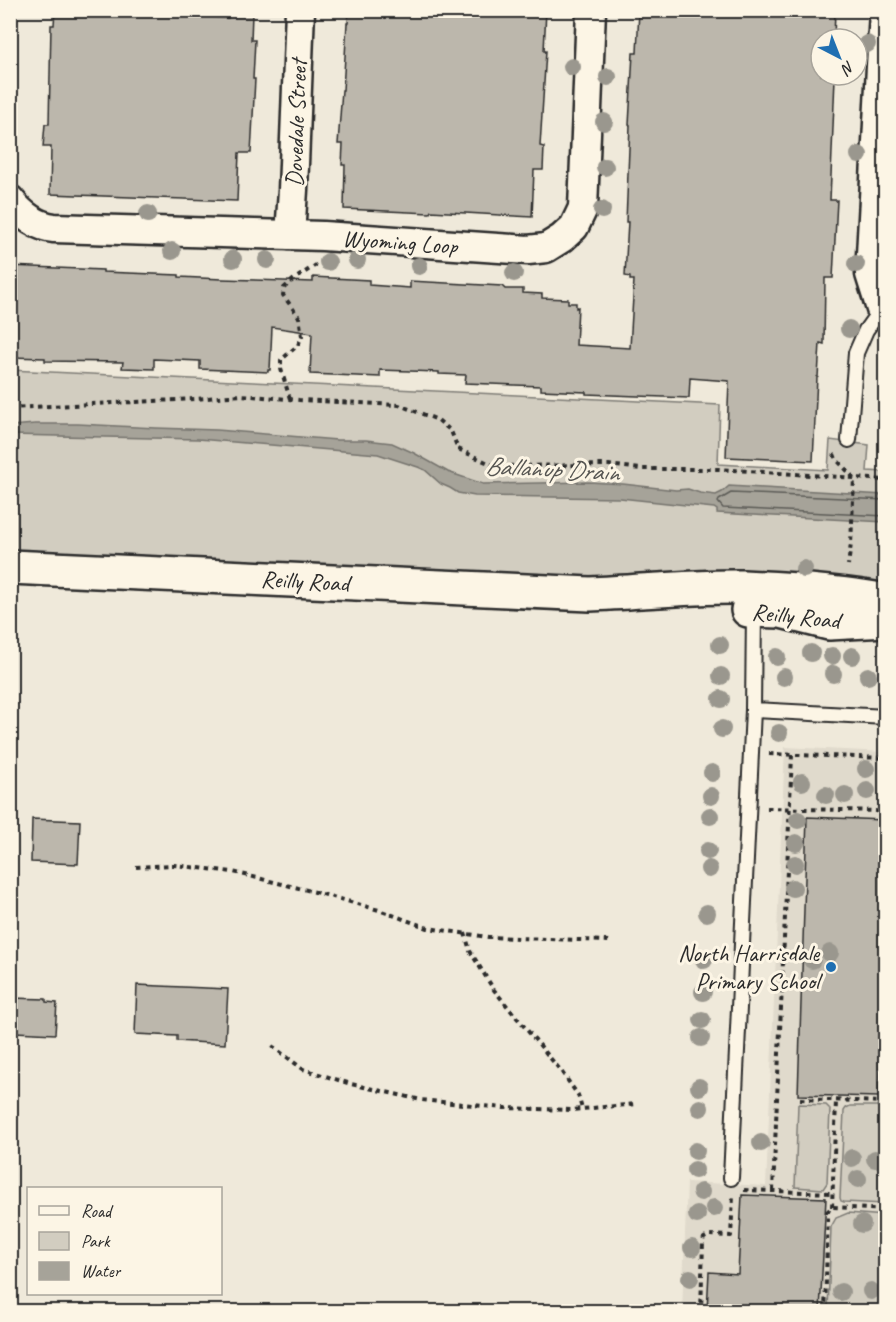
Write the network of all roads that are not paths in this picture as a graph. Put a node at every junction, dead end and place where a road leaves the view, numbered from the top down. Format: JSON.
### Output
{"nodes":[{"id":1,"x":300,"y":10,"type":"edge"},
{"id":2,"x":591,"y":10,"type":"edge"},
{"id":3,"x":884,"y":10,"type":"edge"},
{"id":4,"x":10,"y":200,"type":"edge"},
{"id":5,"x":290,"y":235,"type":"junction"},
{"id":6,"x":883,"y":311,"type":"edge"},
{"id":7,"x":849,"y":440,"type":"dead end"},
{"id":8,"x":10,"y":567,"type":"edge"},
{"id":9,"x":600,"y":594,"type":"junction"},
{"id":10,"x":885,"y":601,"type":"edge"},
{"id":11,"x":754,"y":610,"type":"junction"},
{"id":12,"x":885,"y":620,"type":"edge"},
{"id":13,"x":753,"y":710,"type":"junction"},
{"id":14,"x":885,"y":717,"type":"edge"},
{"id":15,"x":732,"y":1184,"type":"road end"}],
"edges":[{"from":1,"to":5,"type":"street","name":"Dovedale Street"},
{"from":2,"to":5,"type":"street","name":"Wyoming Loop"},
{"from":3,"to":6,"type":"street"},
{"from":4,"to":5,"type":"street","name":"Wyoming Loop"},
{"from":6,"to":7,"type":"lane"},
{"from":8,"to":9,"type":"street","name":"Reilly Road"},
{"from":9,"to":10,"type":"street","name":"Reilly Road"},
{"from":9,"to":11,"type":"street","name":"Reilly Road"},
{"from":11,"to":12,"type":"street","name":"Reilly Road"},
{"from":11,"to":13,"type":"lane"},
{"from":13,"to":14,"type":"lane"},
{"from":13,"to":15,"type":"lane"}]}
